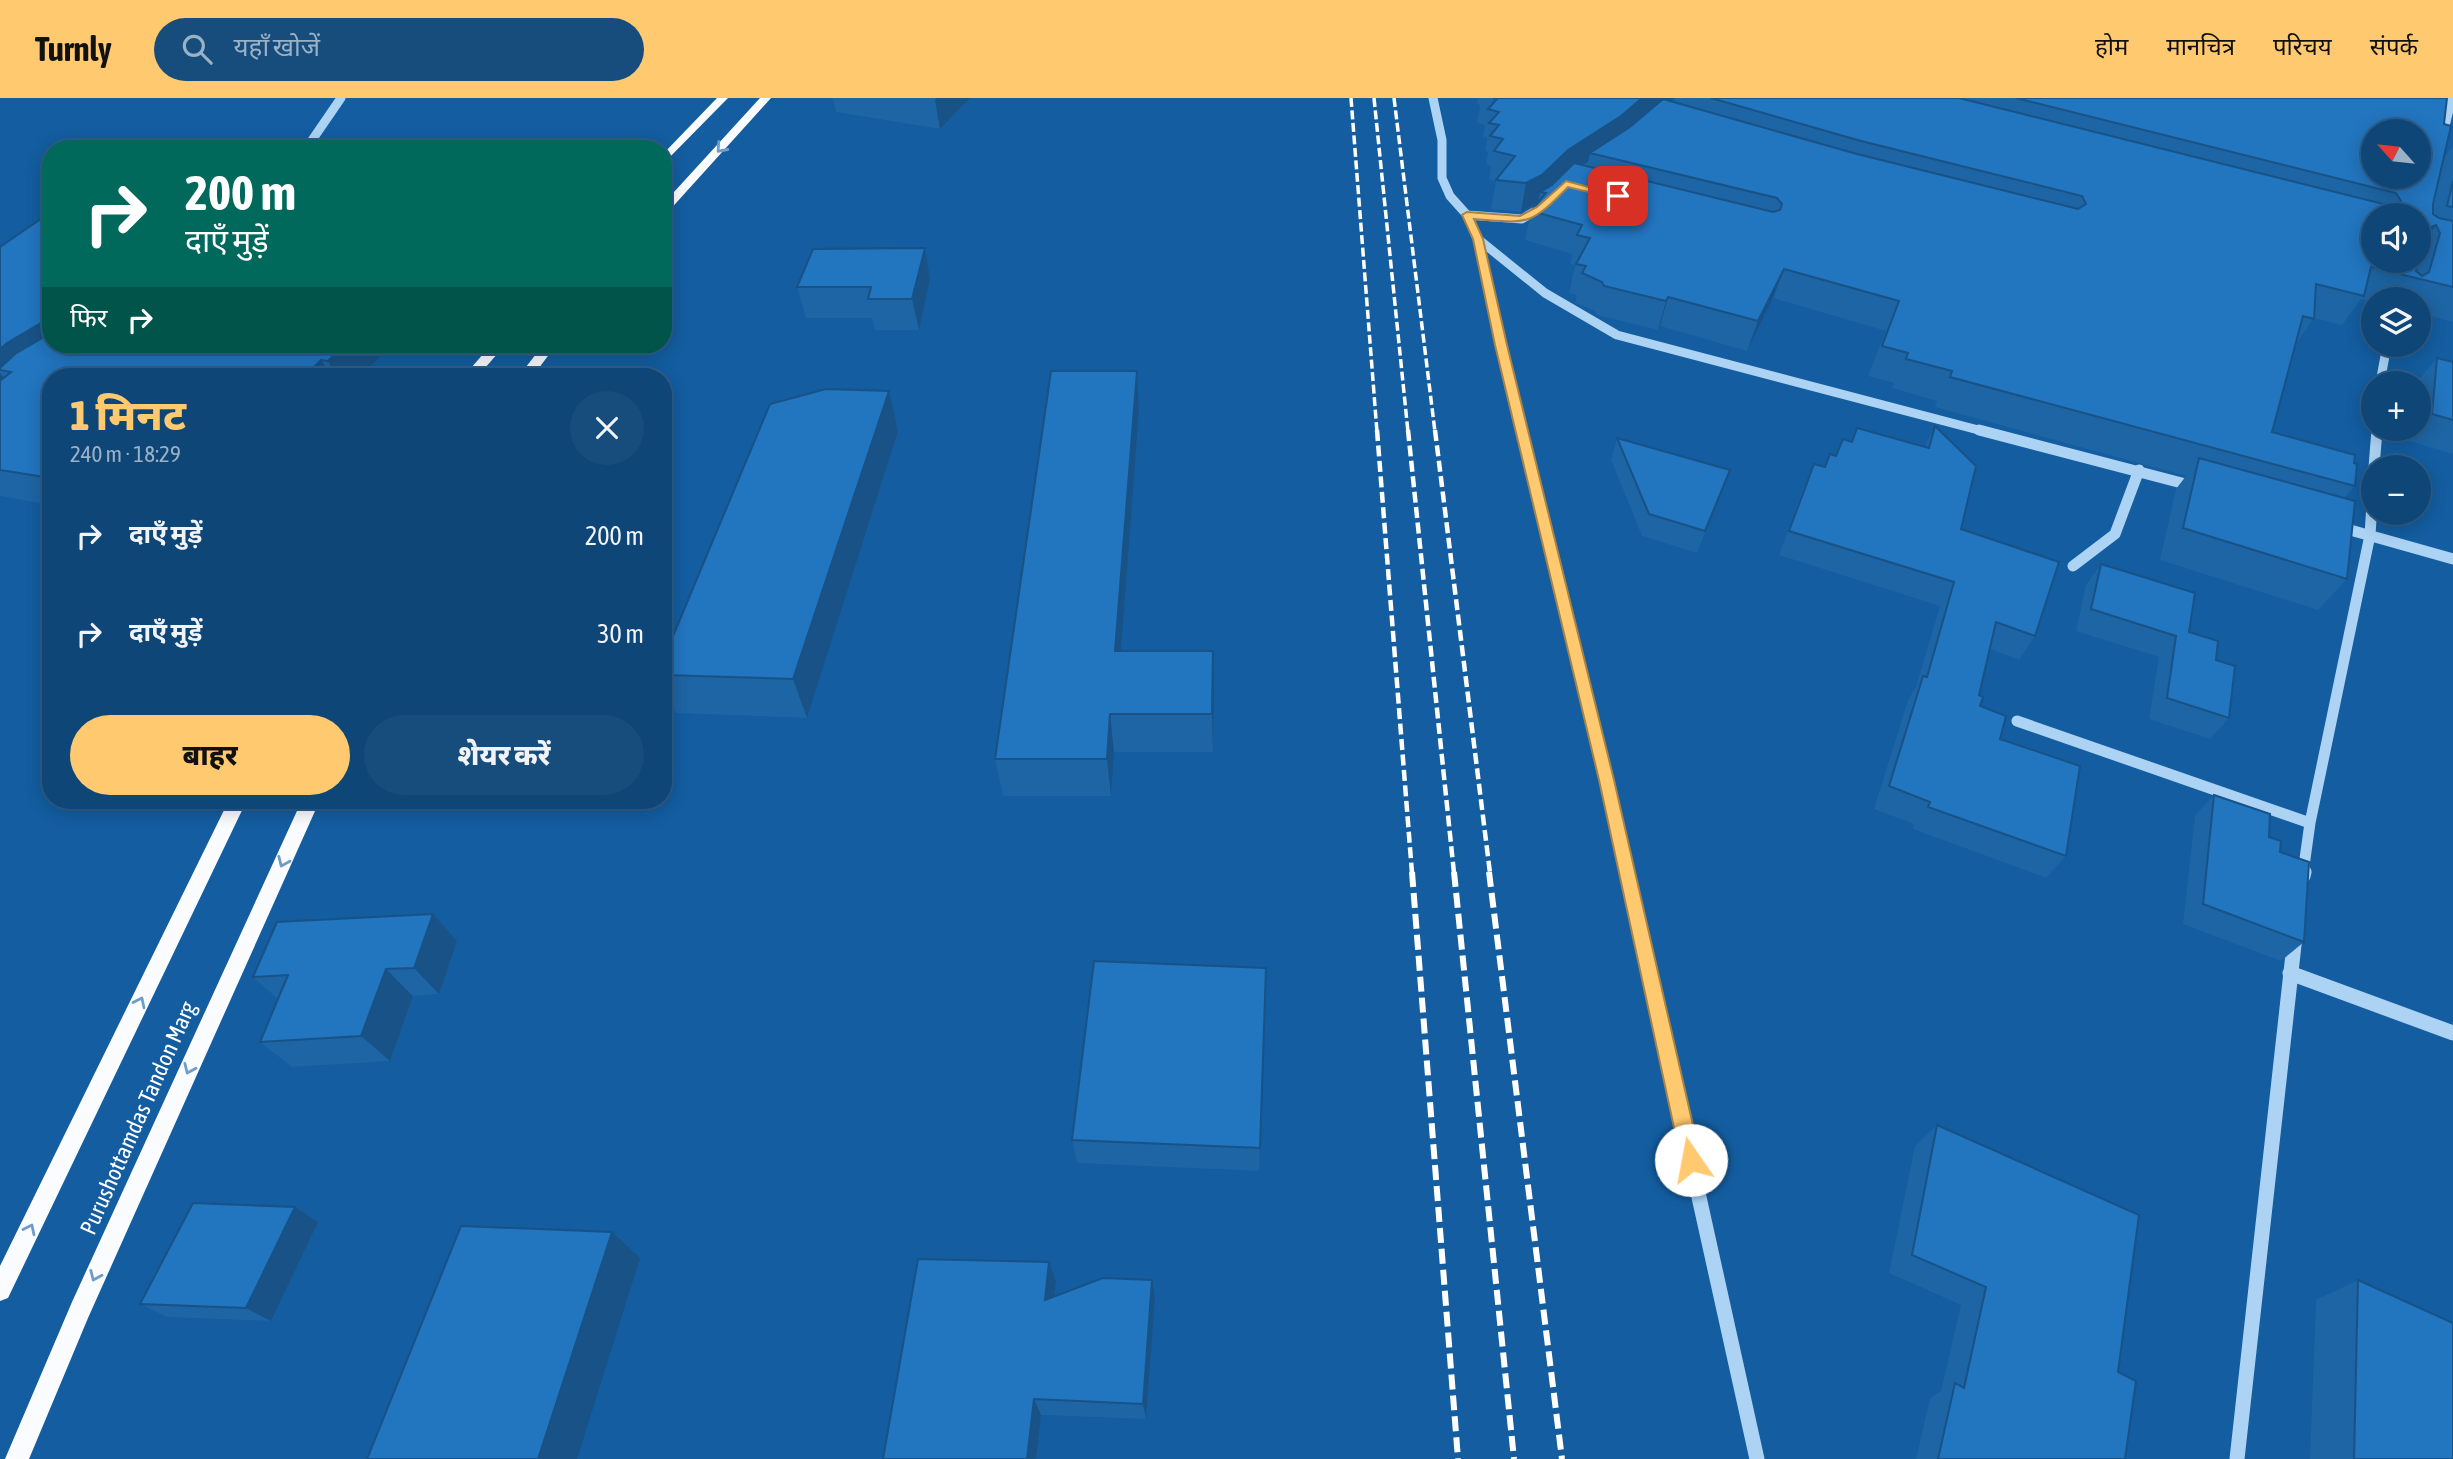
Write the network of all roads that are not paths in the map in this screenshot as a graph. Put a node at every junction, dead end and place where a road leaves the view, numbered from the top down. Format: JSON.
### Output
{"nodes":[{"id":1,"x":341,"y":98,"type":"edge"},
{"id":2,"x":723,"y":98,"type":"edge"},
{"id":3,"x":766,"y":98,"type":"edge"},
{"id":4,"x":1433,"y":98,"type":"edge"},
{"id":5,"x":2452,"y":98,"type":"edge"},
{"id":6,"x":312,"y":140,"type":"edge"},
{"id":7,"x":2440,"y":148,"type":"edge"},
{"id":8,"x":672,"y":152,"type":"edge"},
{"id":9,"x":1549,"y":200,"type":"edge"},
{"id":10,"x":672,"y":201,"type":"edge"},
{"id":11,"x":1467,"y":215,"type":"junction"},
{"id":12,"x":1478,"y":239,"type":"junction"},
{"id":13,"x":490,"y":354,"type":"edge"},
{"id":14,"x":478,"y":368,"type":"edge"},
{"id":15,"x":2139,"y":470,"type":"junction"},
{"id":16,"x":2203,"y":488,"type":"edge"},
{"id":17,"x":2319,"y":521,"type":"edge"},
{"id":18,"x":2371,"y":525,"type":"edge"},
{"id":19,"x":2370,"y":535,"type":"junction"},
{"id":20,"x":2453,"y":559,"type":"edge"},
{"id":21,"x":2073,"y":566,"type":"dead end"},
{"id":22,"x":2017,"y":721,"type":"dead end"},
{"id":23,"x":233,"y":809,"type":"edge"},
{"id":24,"x":308,"y":809,"type":"edge"},
{"id":25,"x":2310,"y":824,"type":"junction"},
{"id":26,"x":2301,"y":892,"type":"edge"},
{"id":27,"x":2297,"y":919,"type":"edge"},
{"id":28,"x":2290,"y":973,"type":"junction"},
{"id":29,"x":2453,"y":1033,"type":"edge"},
{"id":30,"x":0,"y":1290,"type":"edge"},
{"id":31,"x":17,"y":1459,"type":"edge"},
{"id":32,"x":1757,"y":1459,"type":"edge"},
{"id":33,"x":2236,"y":1459,"type":"edge"}],
"edges":[{"from":1,"to":6,"type":"street"},
{"from":2,"to":8,"type":"main road"},
{"from":3,"to":10,"type":"main road","one_way":true},
{"from":4,"to":11,"type":"street"},
{"from":5,"to":7,"type":"street"},
{"from":9,"to":11,"type":"street"},
{"from":11,"to":12,"type":"street"},
{"from":12,"to":15,"type":"street"},
{"from":12,"to":32,"type":"street"},
{"from":13,"to":14,"type":"main road"},
{"from":15,"to":16,"type":"street"},
{"from":15,"to":21,"type":"street"},
{"from":17,"to":19,"type":"street"},
{"from":18,"to":19,"type":"street"},
{"from":19,"to":20,"type":"street"},
{"from":19,"to":25,"type":"street"},
{"from":22,"to":25,"type":"street"},
{"from":30,"to":23,"type":"main road","one_way":true},
{"from":24,"to":31,"type":"main road","name":"Purushottamdas Tandon Marg","one_way":true},
{"from":25,"to":26,"type":"street"},
{"from":27,"to":28,"type":"street"},
{"from":28,"to":29,"type":"street"},
{"from":28,"to":33,"type":"street"}]}
